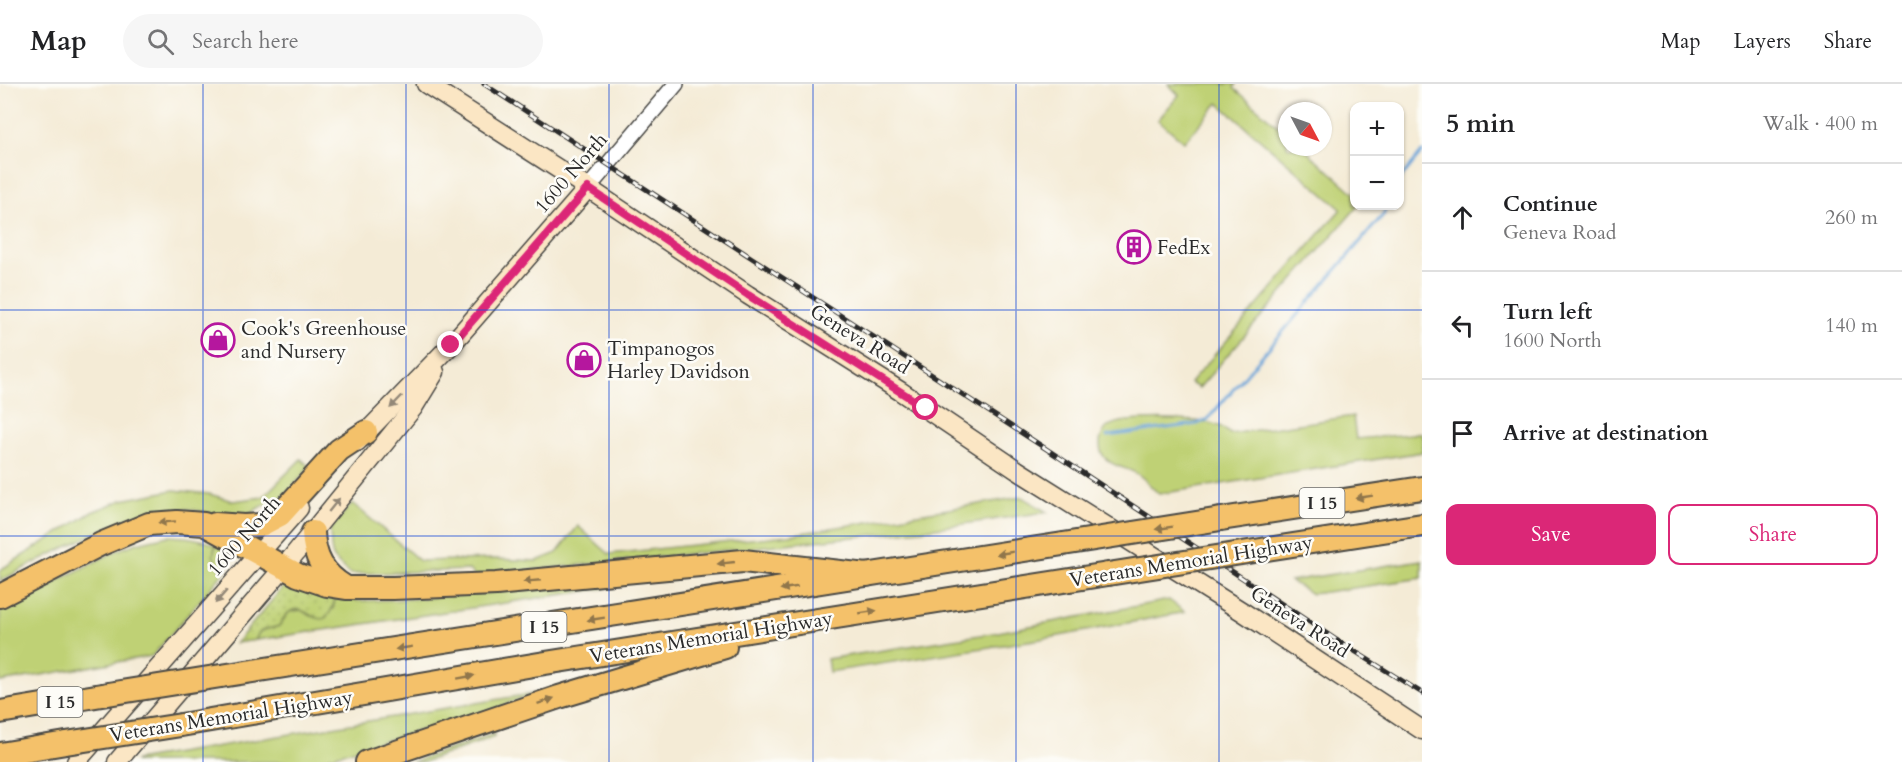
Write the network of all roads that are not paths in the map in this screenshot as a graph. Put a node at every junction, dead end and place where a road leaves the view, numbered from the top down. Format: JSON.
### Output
{"nodes":[{"id":1,"x":426,"y":84,"type":"edge"},
{"id":2,"x":676,"y":84,"type":"edge"},
{"id":3,"x":588,"y":188,"type":"junction"},
{"id":4,"x":451,"y":345,"type":"junction"},
{"id":5,"x":366,"y":432,"type":"junction"},
{"id":6,"x":1422,"y":488,"type":"edge"},
{"id":7,"x":204,"y":524,"type":"junction"},
{"id":8,"x":1422,"y":525,"type":"edge"},
{"id":9,"x":313,"y":532,"type":"junction"},
{"id":10,"x":260,"y":553,"type":"junction"},
{"id":11,"x":284,"y":567,"type":"junction"},
{"id":12,"x":867,"y":575,"type":"junction"},
{"id":13,"x":346,"y":588,"type":"junction"},
{"id":14,"x":0,"y":596,"type":"edge"},
{"id":15,"x":810,"y":622,"type":"junction"},
{"id":16,"x":0,"y":712,"type":"edge"},
{"id":17,"x":1422,"y":730,"type":"edge"},
{"id":18,"x":71,"y":752,"type":"edge"},
{"id":19,"x":0,"y":753,"type":"edge"},
{"id":20,"x":117,"y":762,"type":"edge"},
{"id":21,"x":367,"y":762,"type":"edge"}],
"edges":[{"from":1,"to":3,"type":"main road","name":"Geneva Road"},
{"from":2,"to":3,"type":"street","name":"1600 North"},
{"from":3,"to":4,"type":"main road","name":"1600 North"},
{"from":3,"to":17,"type":"main road","name":"Geneva Road"},
{"from":4,"to":5,"type":"main road","name":"1600 North","one_way":true},
{"from":9,"to":4,"type":"main road","name":"1600 North","one_way":true},
{"from":5,"to":7,"type":"highway"},
{"from":5,"to":10,"type":"main road","name":"1600 North"},
{"from":6,"to":12,"type":"highway","name":"Veterans Memorial Highway","number":"I 15","one_way":true,"bridge":true},
{"from":7,"to":10,"type":"highway"},
{"from":7,"to":14,"type":"highway","one_way":true},
{"from":15,"to":8,"type":"highway","name":"Veterans Memorial Highway","number":"I 15","one_way":true,"bridge":true},
{"from":9,"to":11,"type":"main road","name":"1600 North"},
{"from":9,"to":13,"type":"highway"},
{"from":10,"to":11,"type":"highway"},
{"from":10,"to":18,"type":"main road","name":"1600 North","one_way":true},
{"from":11,"to":13,"type":"highway"},
{"from":11,"to":20,"type":"main road","name":"1600 North"},
{"from":12,"to":13,"type":"highway","one_way":true},
{"from":12,"to":16,"type":"highway","name":"Veterans Memorial Highway","number":"I 15","one_way":true,"bridge":true},
{"from":18,"to":15,"type":"highway","name":"Veterans Memorial Highway","number":"I 15","one_way":true,"bridge":true},
{"from":21,"to":15,"type":"highway","one_way":true},
{"from":18,"to":19,"type":"highway","name":"Veterans Memorial Highway","number":"I 15"}]}
